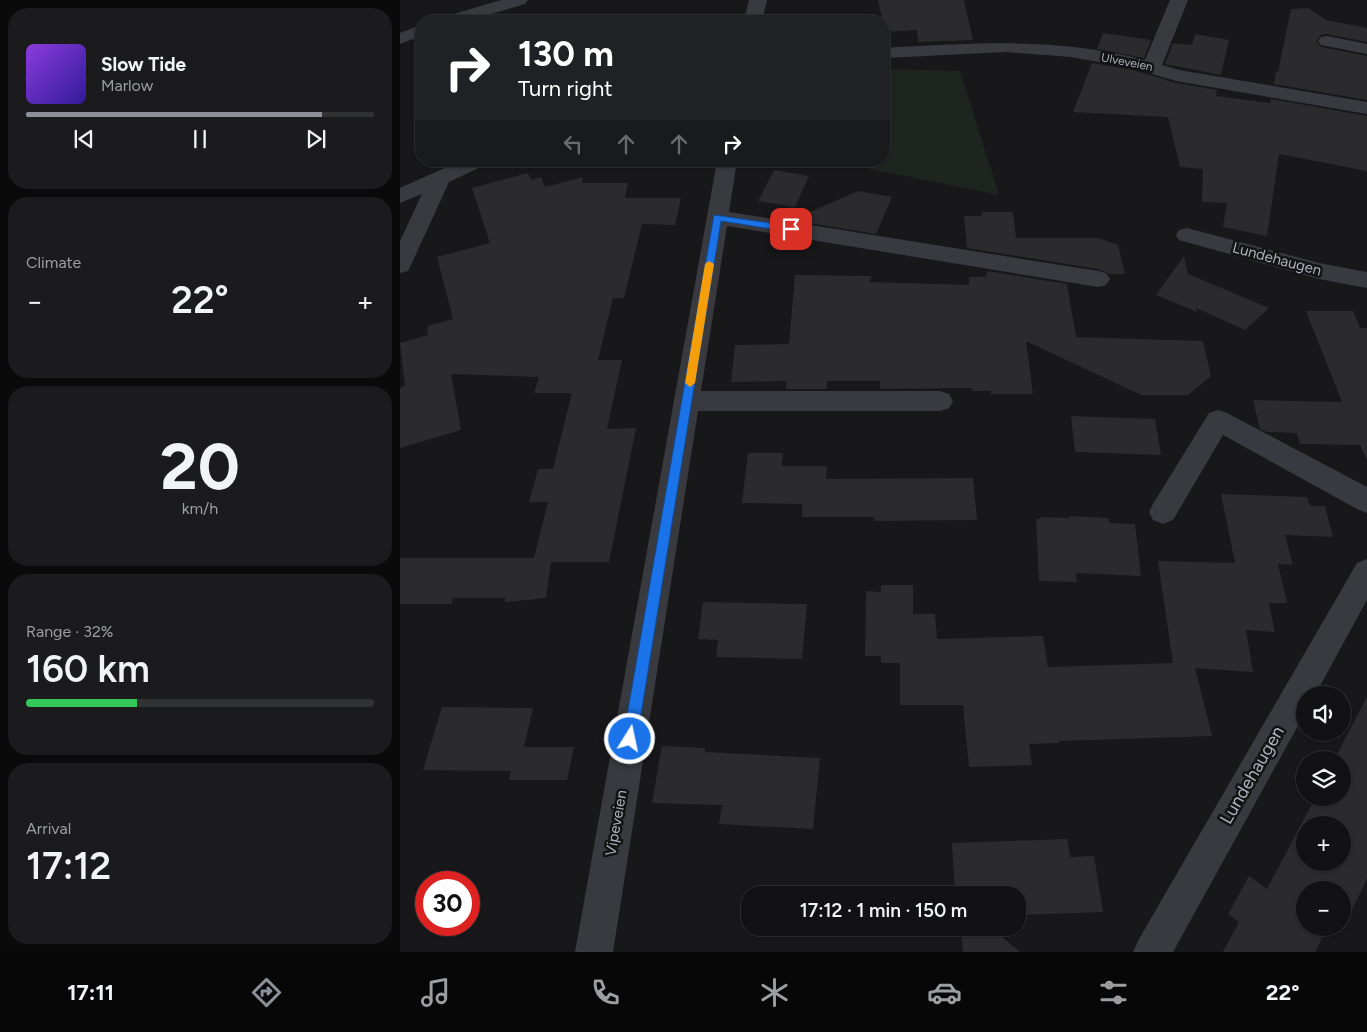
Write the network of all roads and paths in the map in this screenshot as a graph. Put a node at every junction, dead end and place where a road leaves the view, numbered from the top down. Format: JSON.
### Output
{"nodes":[{"id":1,"x":519,"y":0,"type":"edge"},
{"id":2,"x":758,"y":0,"type":"edge"},
{"id":3,"x":1179,"y":0,"type":"edge"},
{"id":4,"x":470,"y":15,"type":"edge"},
{"id":5,"x":754,"y":15,"type":"edge"},
{"id":6,"x":415,"y":33,"type":"edge"},
{"id":7,"x":400,"y":39,"type":"edge"},
{"id":8,"x":1327,"y":41,"type":"dead end"},
{"id":9,"x":1367,"y":49,"type":"edge"},
{"id":10,"x":890,"y":53,"type":"edge"},
{"id":11,"x":1152,"y":66,"type":"junction"},
{"id":12,"x":1367,"y":108,"type":"edge"},
{"id":13,"x":464,"y":167,"type":"edge"},
{"id":14,"x":726,"y":167,"type":"edge"},
{"id":15,"x":441,"y":177,"type":"junction"},
{"id":16,"x":400,"y":196,"type":"edge"},
{"id":17,"x":717,"y":218,"type":"junction"},
{"id":18,"x":1188,"y":235,"type":"dead end"},
{"id":19,"x":400,"y":265,"type":"edge"},
{"id":20,"x":1098,"y":279,"type":"dead end"},
{"id":21,"x":1367,"y":280,"type":"edge"},
{"id":22,"x":687,"y":401,"type":"junction"},
{"id":23,"x":940,"y":401,"type":"dead end"},
{"id":24,"x":1367,"y":501,"type":"edge"},
{"id":25,"x":1163,"y":512,"type":"dead end"},
{"id":26,"x":1367,"y":572,"type":"edge"},
{"id":27,"x":594,"y":952,"type":"edge"},
{"id":28,"x":1152,"y":952,"type":"edge"}],
"edges":[{"from":1,"to":4,"type":"street"},
{"from":2,"to":5,"type":"street"},
{"from":3,"to":11,"type":"street"},
{"from":6,"to":7,"type":"street"},
{"from":8,"to":9,"type":"street"},
{"from":10,"to":11,"type":"street","name":"Ulveveien"},
{"from":11,"to":12,"type":"street","name":"Ulveveien"},
{"from":13,"to":15,"type":"street"},
{"from":14,"to":17,"type":"street","name":"Vipeveien"},
{"from":15,"to":16,"type":"street"},
{"from":15,"to":19,"type":"street"},
{"from":17,"to":20,"type":"street"},
{"from":17,"to":22,"type":"street","name":"Vipeveien"},
{"from":18,"to":21,"type":"street","name":"Lundehaugen"},
{"from":22,"to":23,"type":"street"},
{"from":22,"to":27,"type":"street","name":"Vipeveien"},
{"from":24,"to":25,"type":"street"},
{"from":26,"to":28,"type":"street","name":"Lundehaugen"}]}
